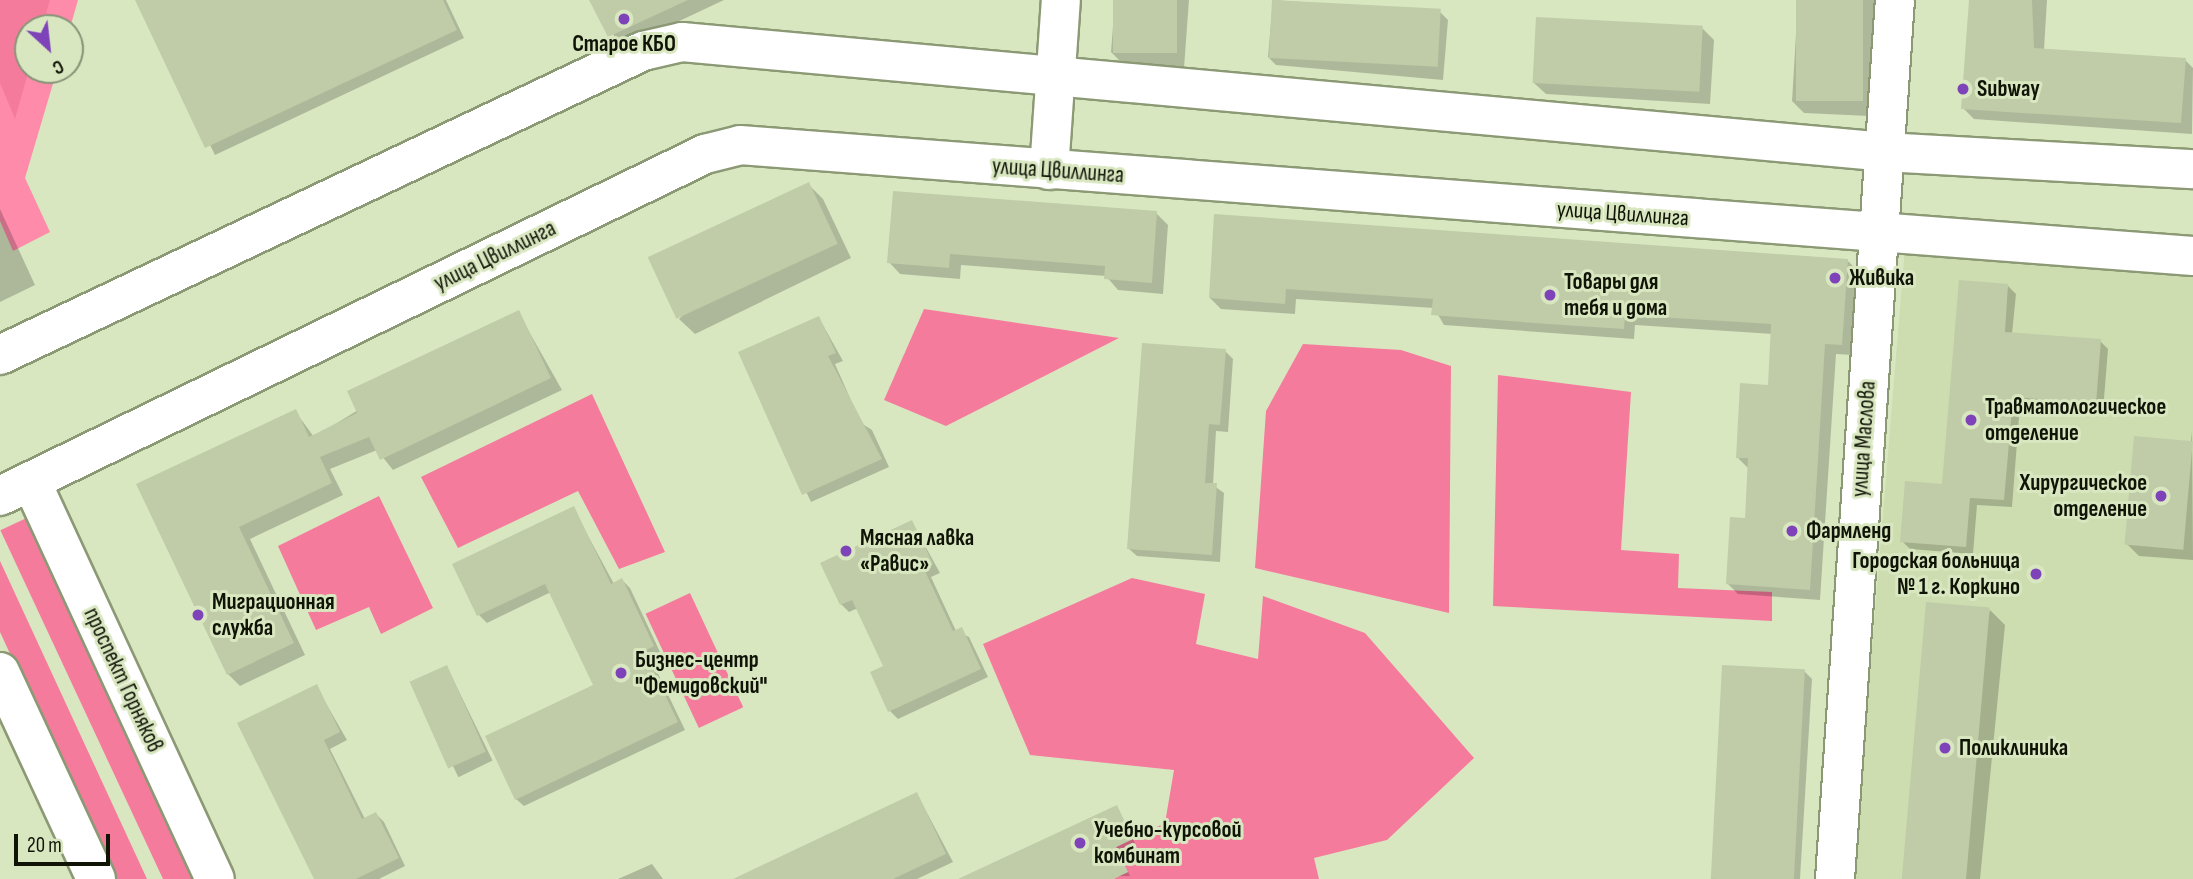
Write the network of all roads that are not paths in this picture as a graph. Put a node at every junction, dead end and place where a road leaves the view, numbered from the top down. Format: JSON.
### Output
{"nodes":[{"id":1,"x":1061,"y":0,"type":"edge"},
{"id":2,"x":1895,"y":0,"type":"edge"},
{"id":3,"x":1056,"y":77,"type":"junction"},
{"id":4,"x":1885,"y":152,"type":"junction"},
{"id":5,"x":2193,"y":169,"type":"edge"},
{"id":6,"x":1049,"y":170,"type":"junction"},
{"id":7,"x":1879,"y":234,"type":"junction"},
{"id":8,"x":2193,"y":256,"type":"edge"},
{"id":9,"x":0,"y":355,"type":"edge"},
{"id":10,"x":15,"y":489,"type":"edge"},
{"id":11,"x":0,"y":672,"type":"edge"},
{"id":12,"x":96,"y":879,"type":"edge"},
{"id":13,"x":215,"y":879,"type":"edge"},
{"id":14,"x":1835,"y":879,"type":"edge"}],
"edges":[{"from":1,"to":3,"type":"street"},
{"from":2,"to":4,"type":"street","name":"улица Маслова"},
{"from":3,"to":4,"type":"street"},
{"from":3,"to":6,"type":"street"},
{"from":3,"to":9,"type":"street"},
{"from":4,"to":5,"type":"street"},
{"from":4,"to":7,"type":"street","name":"улица Маслова"},
{"from":6,"to":7,"type":"street","name":"улица Цвиллинга"},
{"from":6,"to":10,"type":"street","name":"улица Цвиллинга"},
{"from":7,"to":8,"type":"street","name":"улица Цвиллинга"},
{"from":7,"to":14,"type":"street","name":"улица Маслова"},
{"from":10,"to":13,"type":"street","name":"проспект Горняков"},
{"from":11,"to":12,"type":"street"}]}
